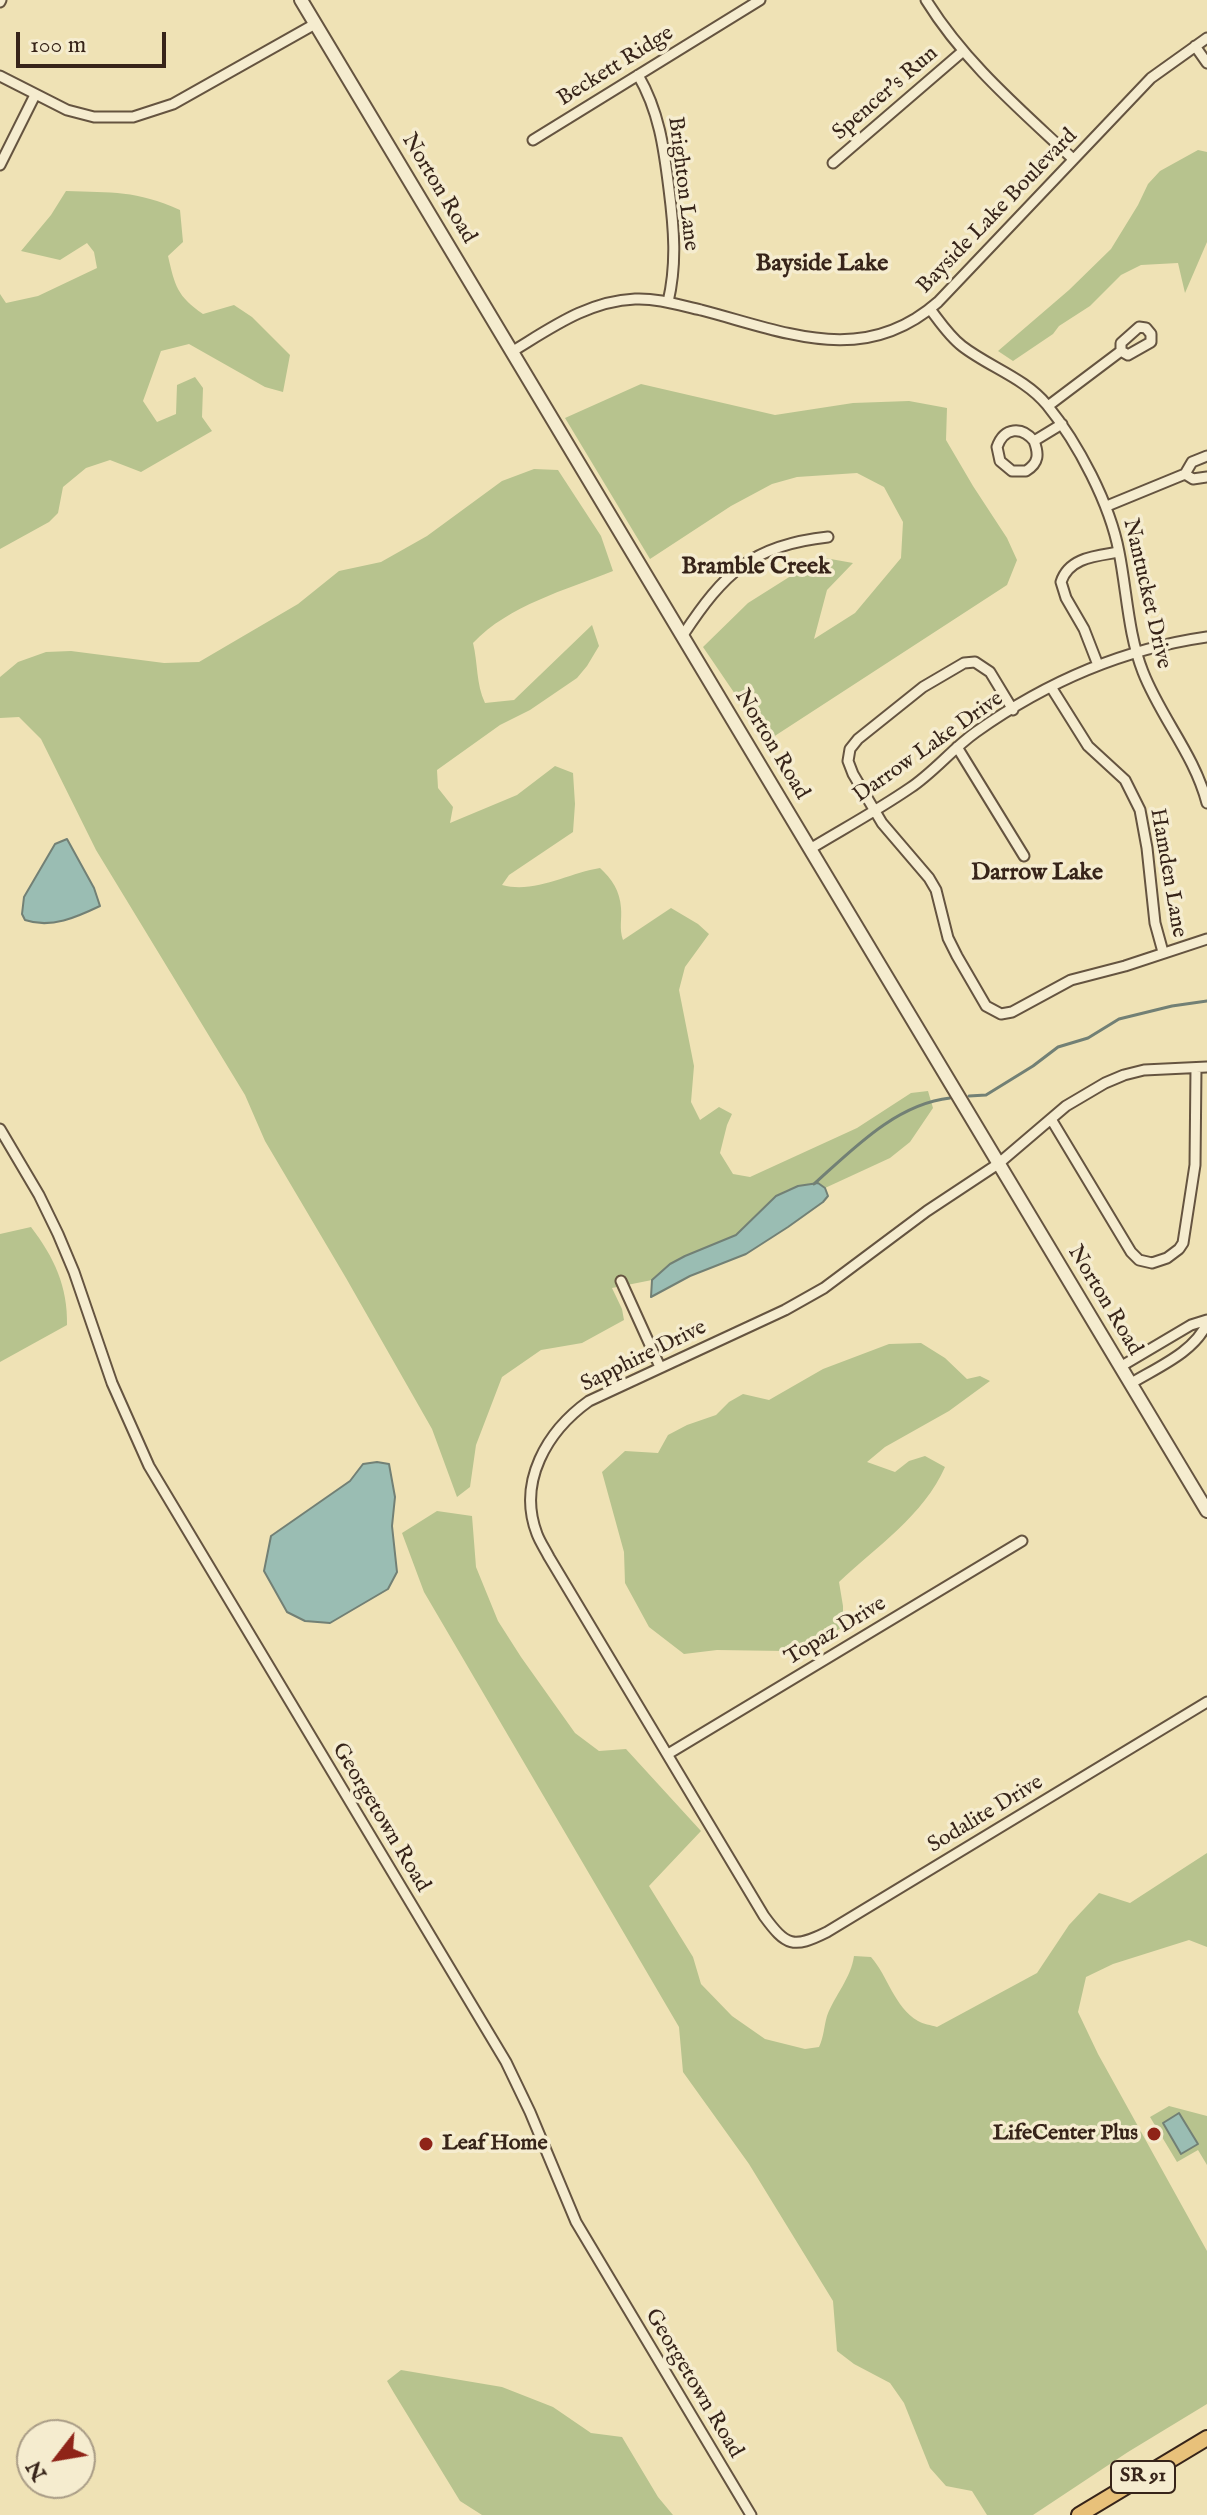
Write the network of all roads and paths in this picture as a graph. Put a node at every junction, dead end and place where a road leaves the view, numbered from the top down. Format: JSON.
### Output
{"nodes":[{"id":1,"x":301,"y":0,"type":"edge"},
{"id":2,"x":760,"y":0,"type":"edge"},
{"id":3,"x":926,"y":0,"type":"edge"},
{"id":4,"x":315,"y":24,"type":"junction"},
{"id":5,"x":1207,"y":38,"type":"edge"},
{"id":6,"x":1195,"y":46,"type":"junction"},
{"id":7,"x":962,"y":52,"type":"junction"},
{"id":8,"x":1207,"y":63,"type":"edge"},
{"id":9,"x":638,"y":75,"type":"junction"},
{"id":10,"x":0,"y":76,"type":"edge"},
{"id":11,"x":35,"y":95,"type":"junction"},
{"id":12,"x":533,"y":140,"type":"dead end"},
{"id":13,"x":1073,"y":159,"type":"junction"},
{"id":14,"x":833,"y":163,"type":"dead end"},
{"id":15,"x":0,"y":165,"type":"edge"},
{"id":16,"x":668,"y":302,"type":"junction"},
{"id":17,"x":930,"y":309,"type":"junction"},
{"id":18,"x":513,"y":351,"type":"junction"},
{"id":19,"x":1121,"y":351,"type":"dead end"},
{"id":20,"x":1048,"y":406,"type":"junction"},
{"id":21,"x":1062,"y":424,"type":"junction"},
{"id":22,"x":1034,"y":441,"type":"junction"},
{"id":23,"x":1207,"y":456,"type":"edge"},
{"id":24,"x":1185,"y":474,"type":"junction"},
{"id":25,"x":1207,"y":477,"type":"edge"},
{"id":26,"x":1107,"y":506,"type":"junction"},
{"id":27,"x":828,"y":537,"type":"dead end"},
{"id":28,"x":1119,"y":552,"type":"junction"},
{"id":29,"x":683,"y":635,"type":"junction"},
{"id":30,"x":1207,"y":637,"type":"edge"},
{"id":31,"x":1136,"y":653,"type":"junction"},
{"id":32,"x":1098,"y":665,"type":"junction"},
{"id":33,"x":1051,"y":687,"type":"junction"},
{"id":34,"x":1013,"y":710,"type":"junction"},
{"id":35,"x":957,"y":747,"type":"junction"},
{"id":36,"x":1207,"y":803,"type":"edge"},
{"id":37,"x":874,"y":810,"type":"junction"},
{"id":38,"x":810,"y":849,"type":"junction"},
{"id":39,"x":1024,"y":856,"type":"dead end"},
{"id":40,"x":1207,"y":939,"type":"edge"},
{"id":41,"x":1163,"y":952,"type":"junction"},
{"id":42,"x":1202,"y":1068,"type":"edge"},
{"id":43,"x":1051,"y":1119,"type":"junction"},
{"id":44,"x":0,"y":1129,"type":"edge"},
{"id":45,"x":998,"y":1164,"type":"junction"},
{"id":46,"x":621,"y":1281,"type":"dead end"},
{"id":47,"x":1207,"y":1322,"type":"edge"},
{"id":48,"x":660,"y":1367,"type":"junction"},
{"id":49,"x":1120,"y":1367,"type":"junction"},
{"id":50,"x":1130,"y":1384,"type":"junction"},
{"id":51,"x":1207,"y":1511,"type":"edge"},
{"id":52,"x":1022,"y":1541,"type":"dead end"},
{"id":53,"x":1207,"y":1702,"type":"edge"},
{"id":54,"x":668,"y":1754,"type":"junction"},
{"id":55,"x":781,"y":1937,"type":"joint"},
{"id":56,"x":1207,"y":2438,"type":"edge"},
{"id":57,"x":751,"y":2515,"type":"edge"},
{"id":58,"x":1079,"y":2515,"type":"edge"}],
"edges":[{"from":1,"to":4,"type":"street","name":"Norton Road"},
{"from":2,"to":9,"type":"street","name":"Beckett Ridge"},
{"from":3,"to":7,"type":"street"},
{"from":4,"to":11,"type":"street"},
{"from":4,"to":18,"type":"street","name":"Norton Road"},
{"from":5,"to":6,"type":"street","name":"Bayside Lake Boulevard"},
{"from":6,"to":8,"type":"street"},
{"from":6,"to":13,"type":"street","name":"Bayside Lake Boulevard"},
{"from":7,"to":13,"type":"street"},
{"from":7,"to":14,"type":"street","name":"Spencer's Run"},
{"from":9,"to":12,"type":"street","name":"Beckett Ridge"},
{"from":9,"to":16,"type":"street","name":"Brighton Lane"},
{"from":10,"to":11,"type":"street"},
{"from":11,"to":15,"type":"street"},
{"from":13,"to":17,"type":"street","name":"Bayside Lake Boulevard"},
{"from":16,"to":17,"type":"street","name":"Bayside Lake Boulevard"},
{"from":16,"to":18,"type":"street","name":"Bayside Lake Boulevard"},
{"from":17,"to":20,"type":"street","name":"Nantucket Drive"},
{"from":18,"to":29,"type":"street","name":"Norton Road"},
{"from":19,"to":20,"type":"street"},
{"from":20,"to":21,"type":"street","name":"Nantucket Drive"},
{"from":21,"to":22,"type":"street"},
{"from":21,"to":26,"type":"street","name":"Nantucket Drive"},
{"from":22,"to":22,"type":"street"},
{"from":23,"to":24,"type":"street"},
{"from":24,"to":25,"type":"street"},
{"from":24,"to":26,"type":"street"},
{"from":26,"to":28,"type":"street","name":"Nantucket Drive"},
{"from":27,"to":29,"type":"street"},
{"from":28,"to":31,"type":"street","name":"Nantucket Drive"},
{"from":28,"to":32,"type":"street"},
{"from":29,"to":38,"type":"street","name":"Norton Road"},
{"from":30,"to":31,"type":"street","name":"Darrow Lake Drive"},
{"from":31,"to":32,"type":"street","name":"Darrow Lake Drive"},
{"from":31,"to":36,"type":"street","name":"Nantucket Drive"},
{"from":32,"to":33,"type":"street","name":"Darrow Lake Drive"},
{"from":33,"to":34,"type":"street","name":"Darrow Lake Drive"},
{"from":33,"to":41,"type":"street","name":"Hamden Lane"},
{"from":34,"to":35,"type":"street","name":"Darrow Lake Drive"},
{"from":34,"to":37,"type":"street"},
{"from":35,"to":37,"type":"street","name":"Darrow Lake Drive"},
{"from":35,"to":39,"type":"street"},
{"from":37,"to":38,"type":"street","name":"Darrow Lake Drive"},
{"from":37,"to":41,"type":"street"},
{"from":38,"to":45,"type":"street","name":"Norton Road"},
{"from":40,"to":41,"type":"street"},
{"from":42,"to":43,"type":"street","name":"Sapphire Drive"},
{"from":42,"to":43,"type":"street"},
{"from":43,"to":45,"type":"street","name":"Sapphire Drive"},
{"from":44,"to":57,"type":"street","name":"Georgetown Road"},
{"from":45,"to":48,"type":"street","name":"Sapphire Drive"},
{"from":45,"to":49,"type":"street","name":"Norton Road"},
{"from":46,"to":48,"type":"street"},
{"from":47,"to":49,"type":"street"},
{"from":47,"to":50,"type":"street"},
{"from":48,"to":54,"type":"street","name":"Sapphire Drive"},
{"from":49,"to":50,"type":"street","name":"Norton Road"},
{"from":50,"to":51,"type":"street","name":"Norton Road"},
{"from":52,"to":54,"type":"street","name":"Topaz Drive"},
{"from":53,"to":55,"type":"street","name":"Sodalite Drive"},
{"from":54,"to":55,"type":"street","name":"Sapphire Drive"},
{"from":56,"to":58,"type":"main road","number":"SR 91"}]}
